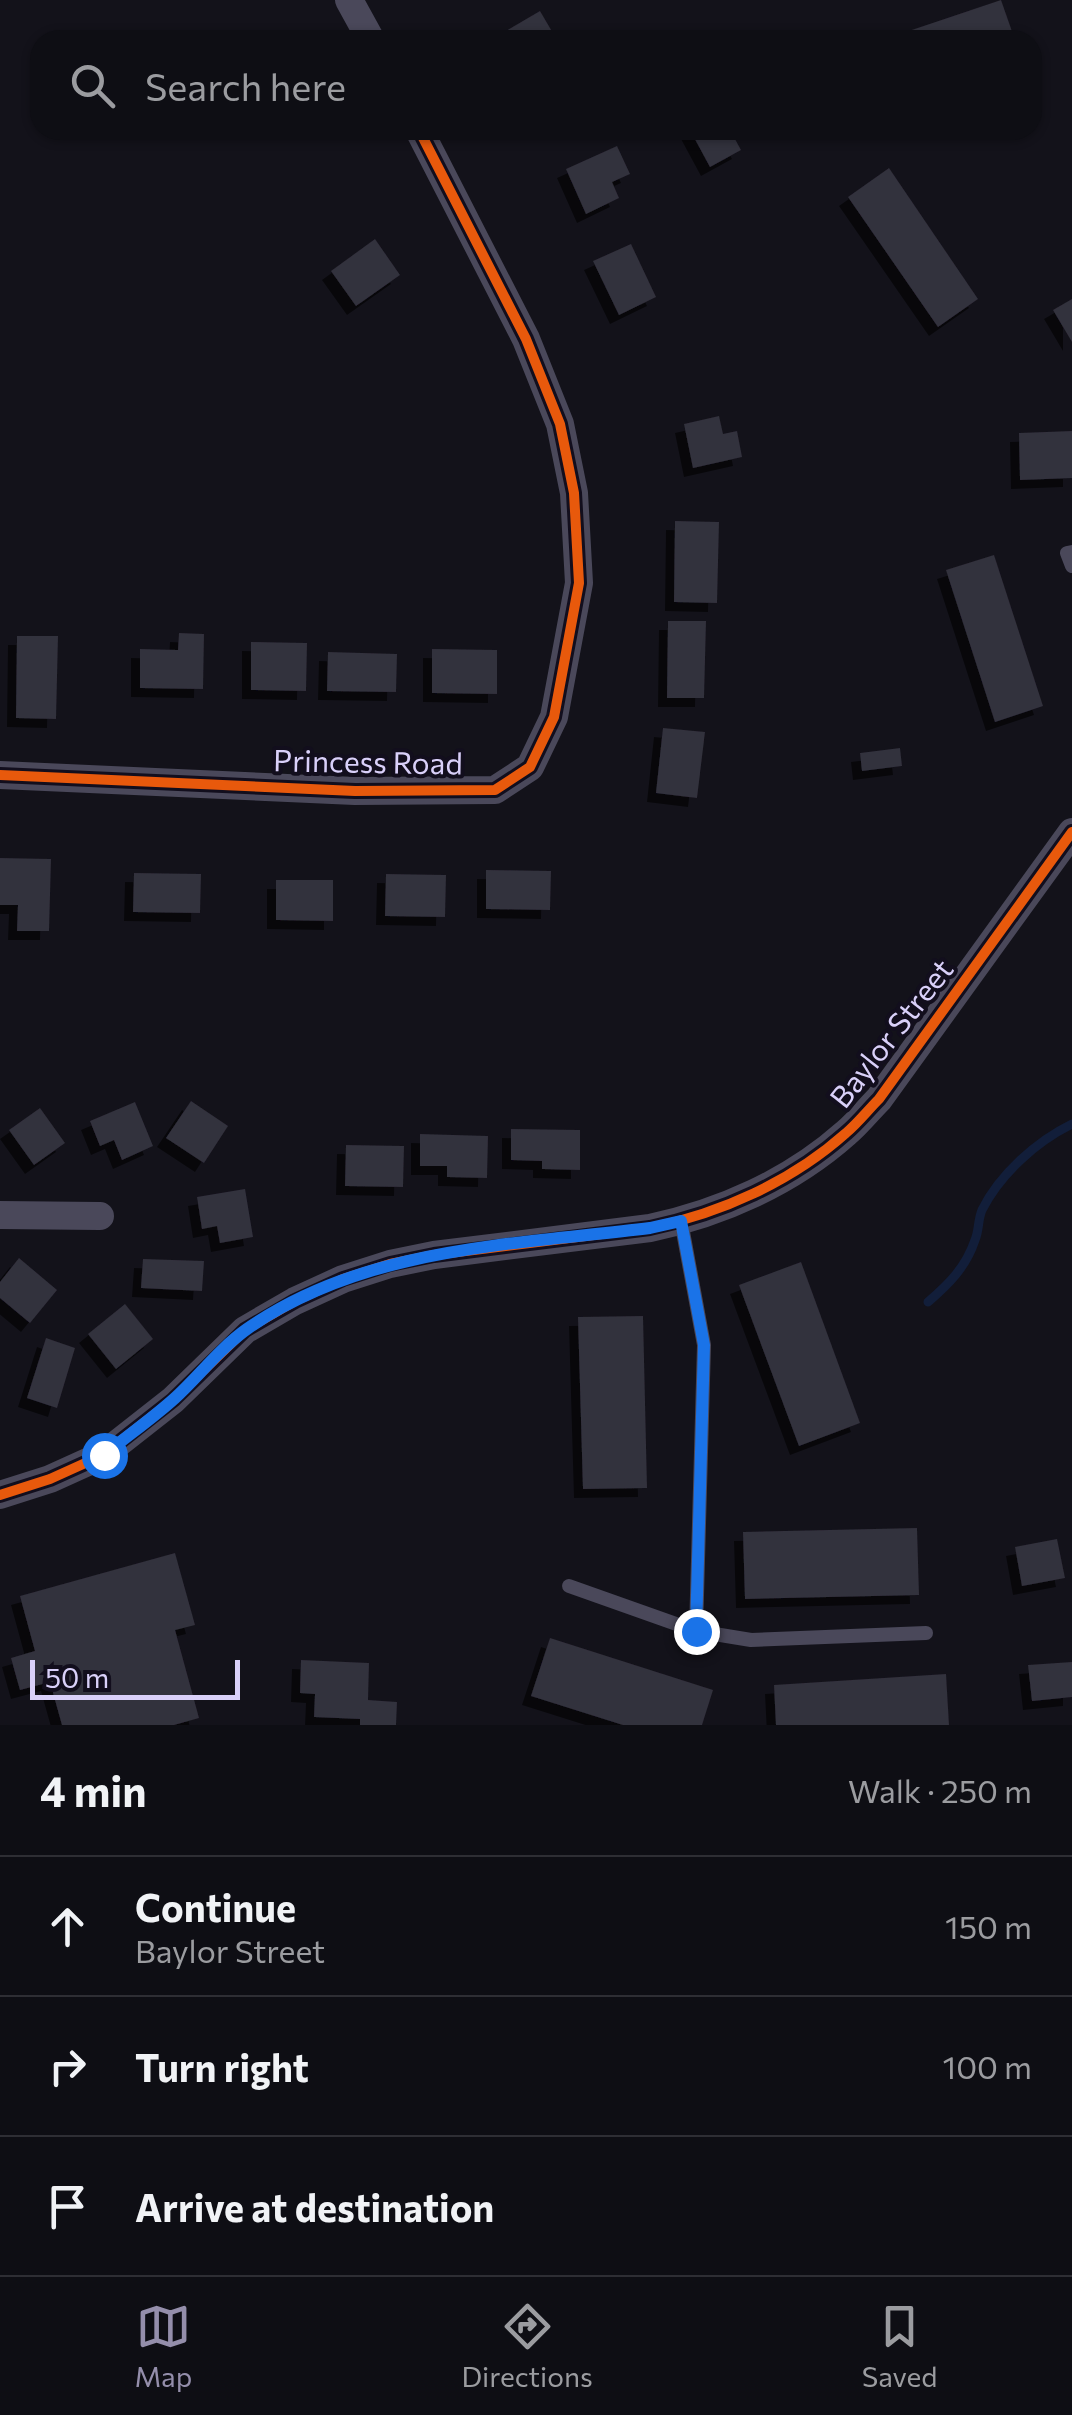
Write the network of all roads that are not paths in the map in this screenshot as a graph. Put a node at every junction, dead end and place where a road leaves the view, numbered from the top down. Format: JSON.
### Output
{"nodes":[{"id":1,"x":349,"y":0,"type":"edge"},
{"id":2,"x":365,"y":30,"type":"edge"},
{"id":3,"x":423,"y":140,"type":"edge"},
{"id":4,"x":1072,"y":552,"type":"edge"},
{"id":5,"x":1072,"y":566,"type":"edge"},
{"id":6,"x":0,"y":775,"type":"edge"},
{"id":7,"x":1072,"y":832,"type":"edge"},
{"id":8,"x":0,"y":1215,"type":"edge"},
{"id":9,"x":100,"y":1216,"type":"dead end"},
{"id":10,"x":681,"y":1221,"type":"junction"},
{"id":11,"x":0,"y":1496,"type":"edge"},
{"id":12,"x":569,"y":1586,"type":"dead end"},
{"id":13,"x":696,"y":1631,"type":"junction"},
{"id":14,"x":926,"y":1633,"type":"dead end"}],
"edges":[{"from":1,"to":2,"type":"street"},
{"from":3,"to":6,"type":"street","name":"Princess Road"},
{"from":4,"to":5,"type":"lane"},
{"from":7,"to":10,"type":"street","name":"Baylor Street"},
{"from":8,"to":9,"type":"street"},
{"from":10,"to":11,"type":"street","name":"Baylor Street"},
{"from":10,"to":13,"type":"lane"},
{"from":12,"to":13,"type":"lane"},
{"from":13,"to":14,"type":"lane"}]}
